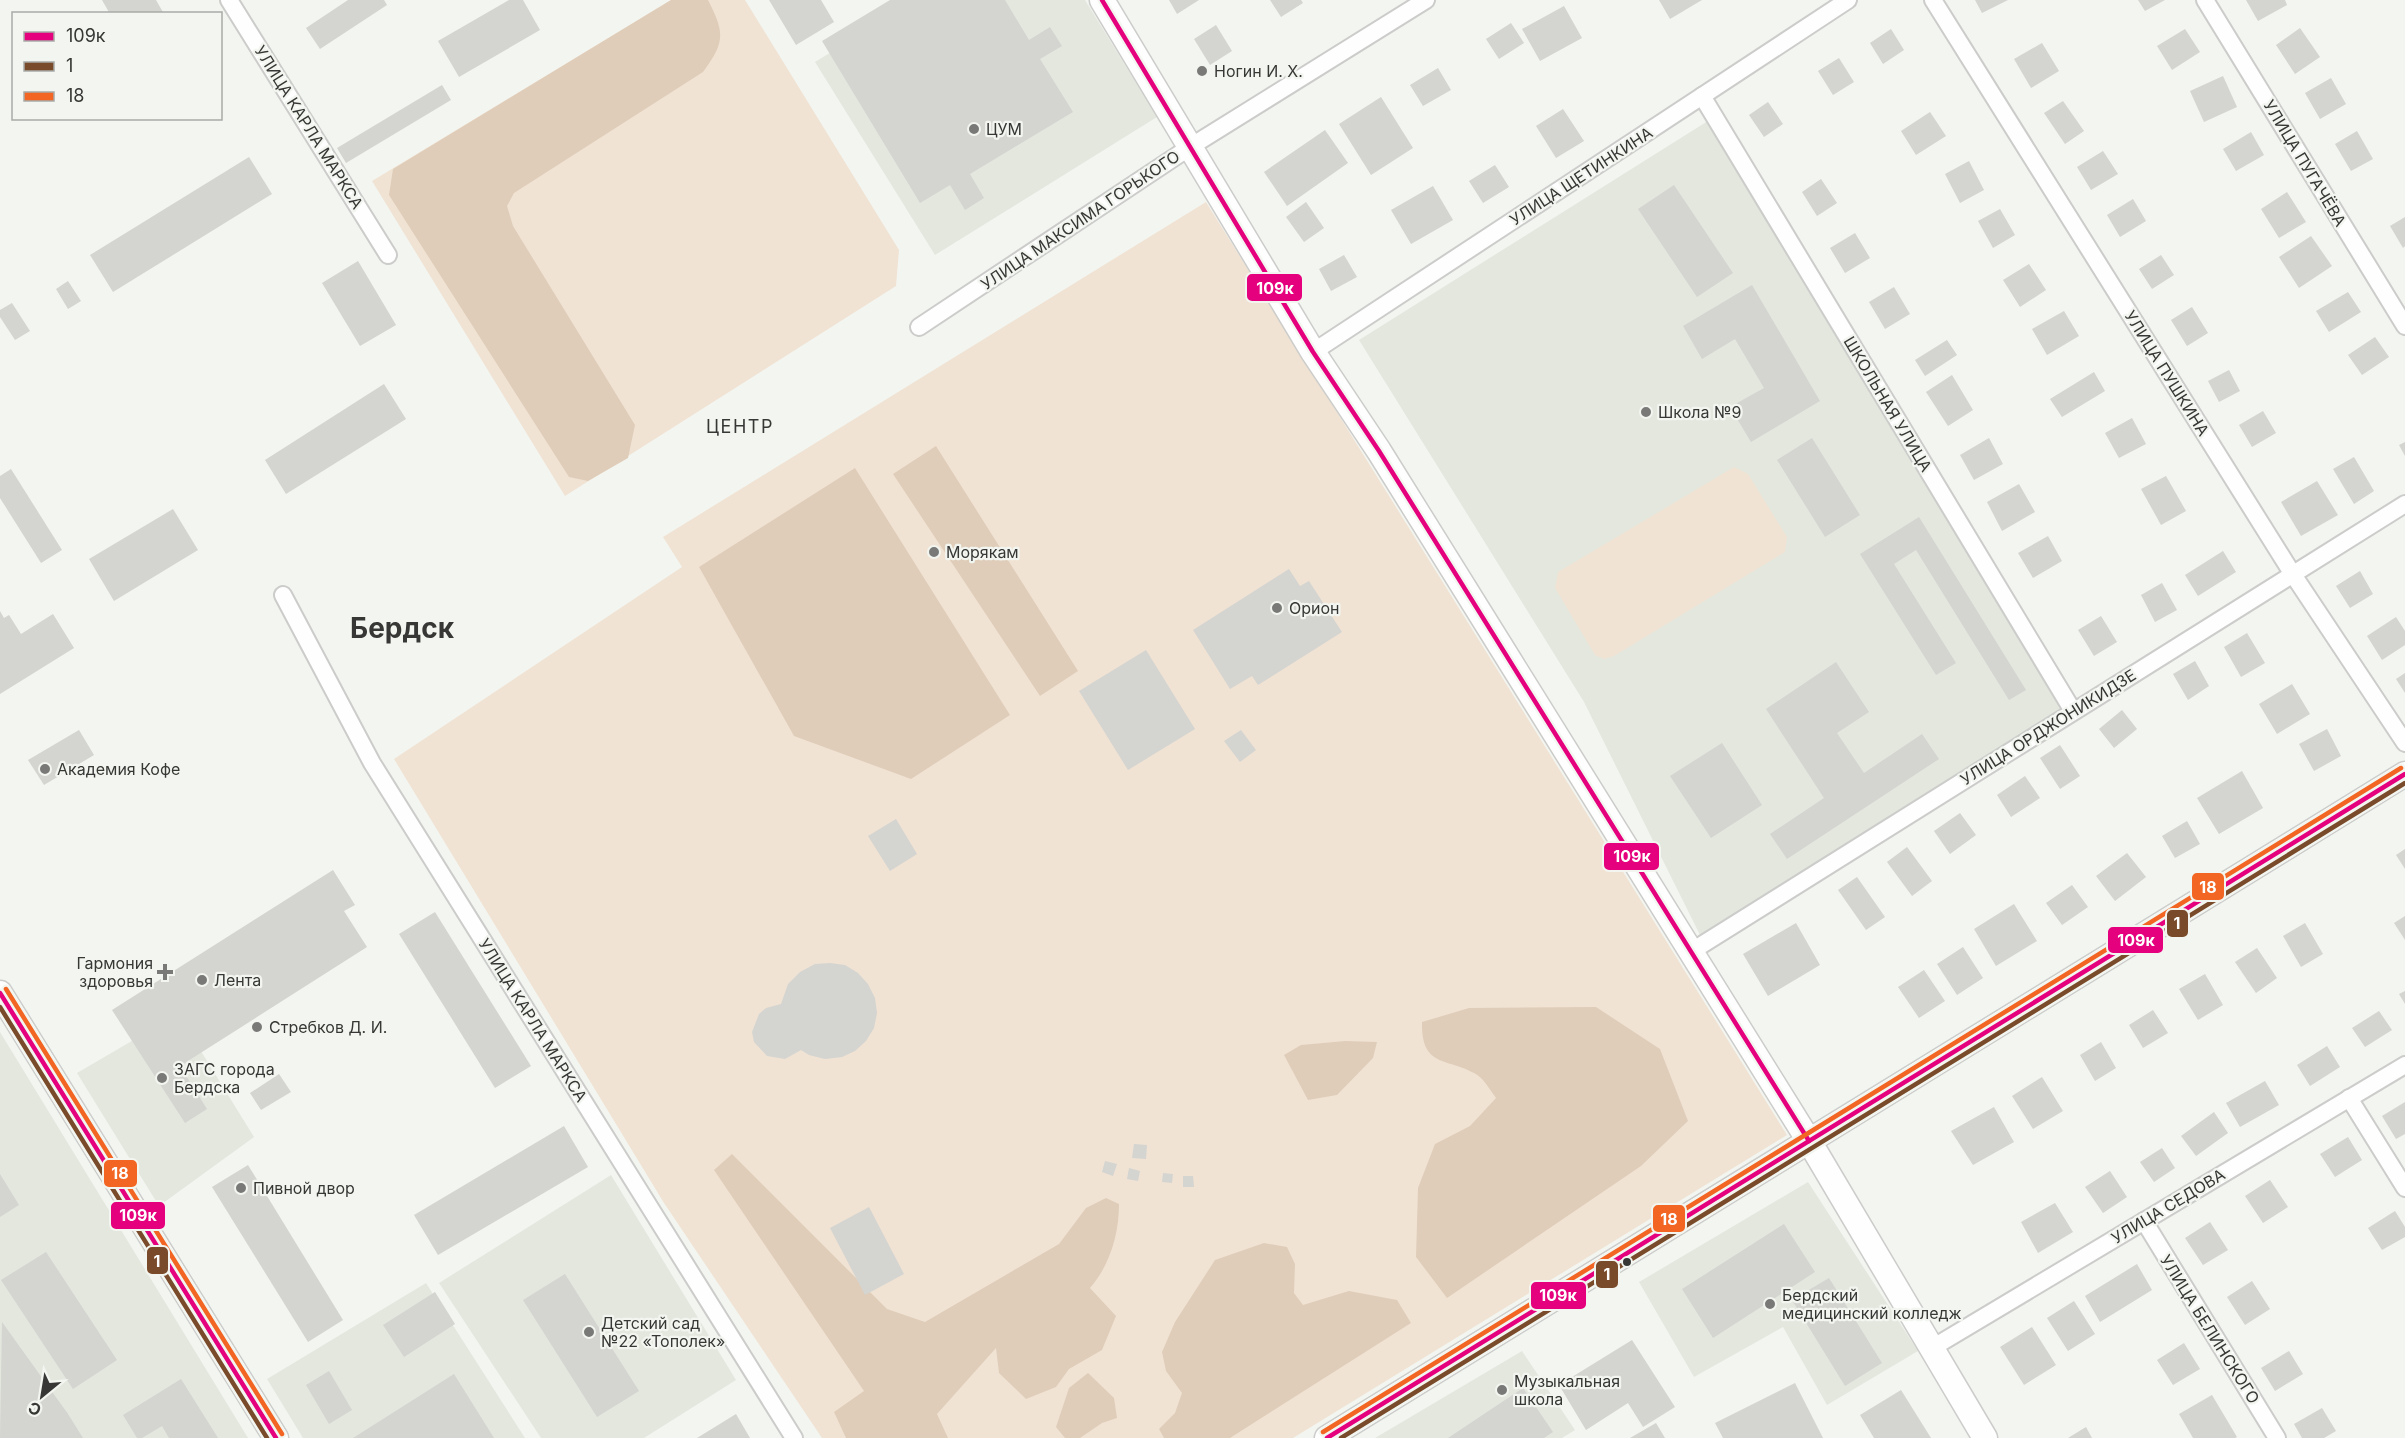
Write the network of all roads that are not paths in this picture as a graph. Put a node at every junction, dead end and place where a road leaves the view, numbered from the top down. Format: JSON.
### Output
{"nodes":[{"id":1,"x":229,"y":0,"type":"edge"},
{"id":2,"x":1101,"y":0,"type":"edge"},
{"id":3,"x":1426,"y":0,"type":"edge"},
{"id":4,"x":1848,"y":0,"type":"edge"},
{"id":5,"x":1933,"y":0,"type":"edge"},
{"id":6,"x":2205,"y":0,"type":"edge"},
{"id":7,"x":1702,"y":96,"type":"junction"},
{"id":8,"x":1190,"y":147,"type":"junction"},
{"id":9,"x":388,"y":255,"type":"dead end"},
{"id":10,"x":2405,"y":326,"type":"edge"},
{"id":11,"x":919,"y":327,"type":"dead end"},
{"id":12,"x":1313,"y":352,"type":"junction"},
{"id":13,"x":2405,"y":504,"type":"edge"},
{"id":14,"x":2292,"y":573,"type":"junction"},
{"id":15,"x":283,"y":595,"type":"dead end"},
{"id":16,"x":2073,"y":711,"type":"junction"},
{"id":17,"x":2405,"y":743,"type":"edge"},
{"id":18,"x":2405,"y":774,"type":"edge"},
{"id":19,"x":1692,"y":951,"type":"junction"},
{"id":20,"x":0,"y":993,"type":"edge"},
{"id":21,"x":2405,"y":1065,"type":"edge"},
{"id":22,"x":2349,"y":1098,"type":"junction"},
{"id":23,"x":1809,"y":1141,"type":"junction"},
{"id":24,"x":2405,"y":1188,"type":"edge"},
{"id":25,"x":2144,"y":1221,"type":"junction"},
{"id":26,"x":1932,"y":1348,"type":"junction"},
{"id":27,"x":276,"y":1438,"type":"edge"},
{"id":28,"x":794,"y":1438,"type":"edge"},
{"id":29,"x":1327,"y":1438,"type":"edge"},
{"id":30,"x":1985,"y":1438,"type":"edge"},
{"id":31,"x":2277,"y":1438,"type":"edge"}],
"edges":[{"from":1,"to":9,"type":"street","name":"УЛИЦА КАРЛА МАРКСА"},
{"from":2,"to":8,"type":"street"},
{"from":3,"to":8,"type":"street","name":"УЛИЦА МАКСИМА ГОРЬКОГО"},
{"from":4,"to":7,"type":"street","name":"УЛИЦА ЩЕТИНКИНА"},
{"from":5,"to":14,"type":"street","name":"УЛИЦА ПУШКИНА"},
{"from":6,"to":10,"type":"street","name":"УЛИЦА ПУГАЧЁВА"},
{"from":7,"to":12,"type":"street","name":"УЛИЦА ЩЕТИНКИНА"},
{"from":7,"to":16,"type":"street","name":"ШКОЛЬНАЯ УЛИЦА"},
{"from":8,"to":11,"type":"street","name":"УЛИЦА МАКСИМА ГОРЬКОГО"},
{"from":8,"to":12,"type":"street"},
{"from":12,"to":19,"type":"street"},
{"from":13,"to":14,"type":"street","name":"УЛИЦА ОРДЖОНИКИДЗЕ"},
{"from":14,"to":16,"type":"street","name":"УЛИЦА ОРДЖОНИКИДЗЕ"},
{"from":14,"to":17,"type":"street","name":"УЛИЦА ПУШКИНА"},
{"from":15,"to":28,"type":"street","name":"УЛИЦА КАРЛА МАРКСА"},
{"from":16,"to":19,"type":"street","name":"УЛИЦА ОРДЖОНИКИДЗЕ"},
{"from":18,"to":23,"type":"street"},
{"from":19,"to":23,"type":"street"},
{"from":20,"to":27,"type":"street"},
{"from":21,"to":22,"type":"street","name":"УЛИЦА СЕДОВА"},
{"from":22,"to":24,"type":"street"},
{"from":22,"to":25,"type":"street","name":"УЛИЦА СЕДОВА"},
{"from":23,"to":26,"type":"street"},
{"from":23,"to":29,"type":"street"},
{"from":25,"to":26,"type":"street","name":"УЛИЦА СЕДОВА"},
{"from":25,"to":31,"type":"street","name":"УЛИЦА БЕЛИНСКОГО"},
{"from":26,"to":30,"type":"street"}]}
